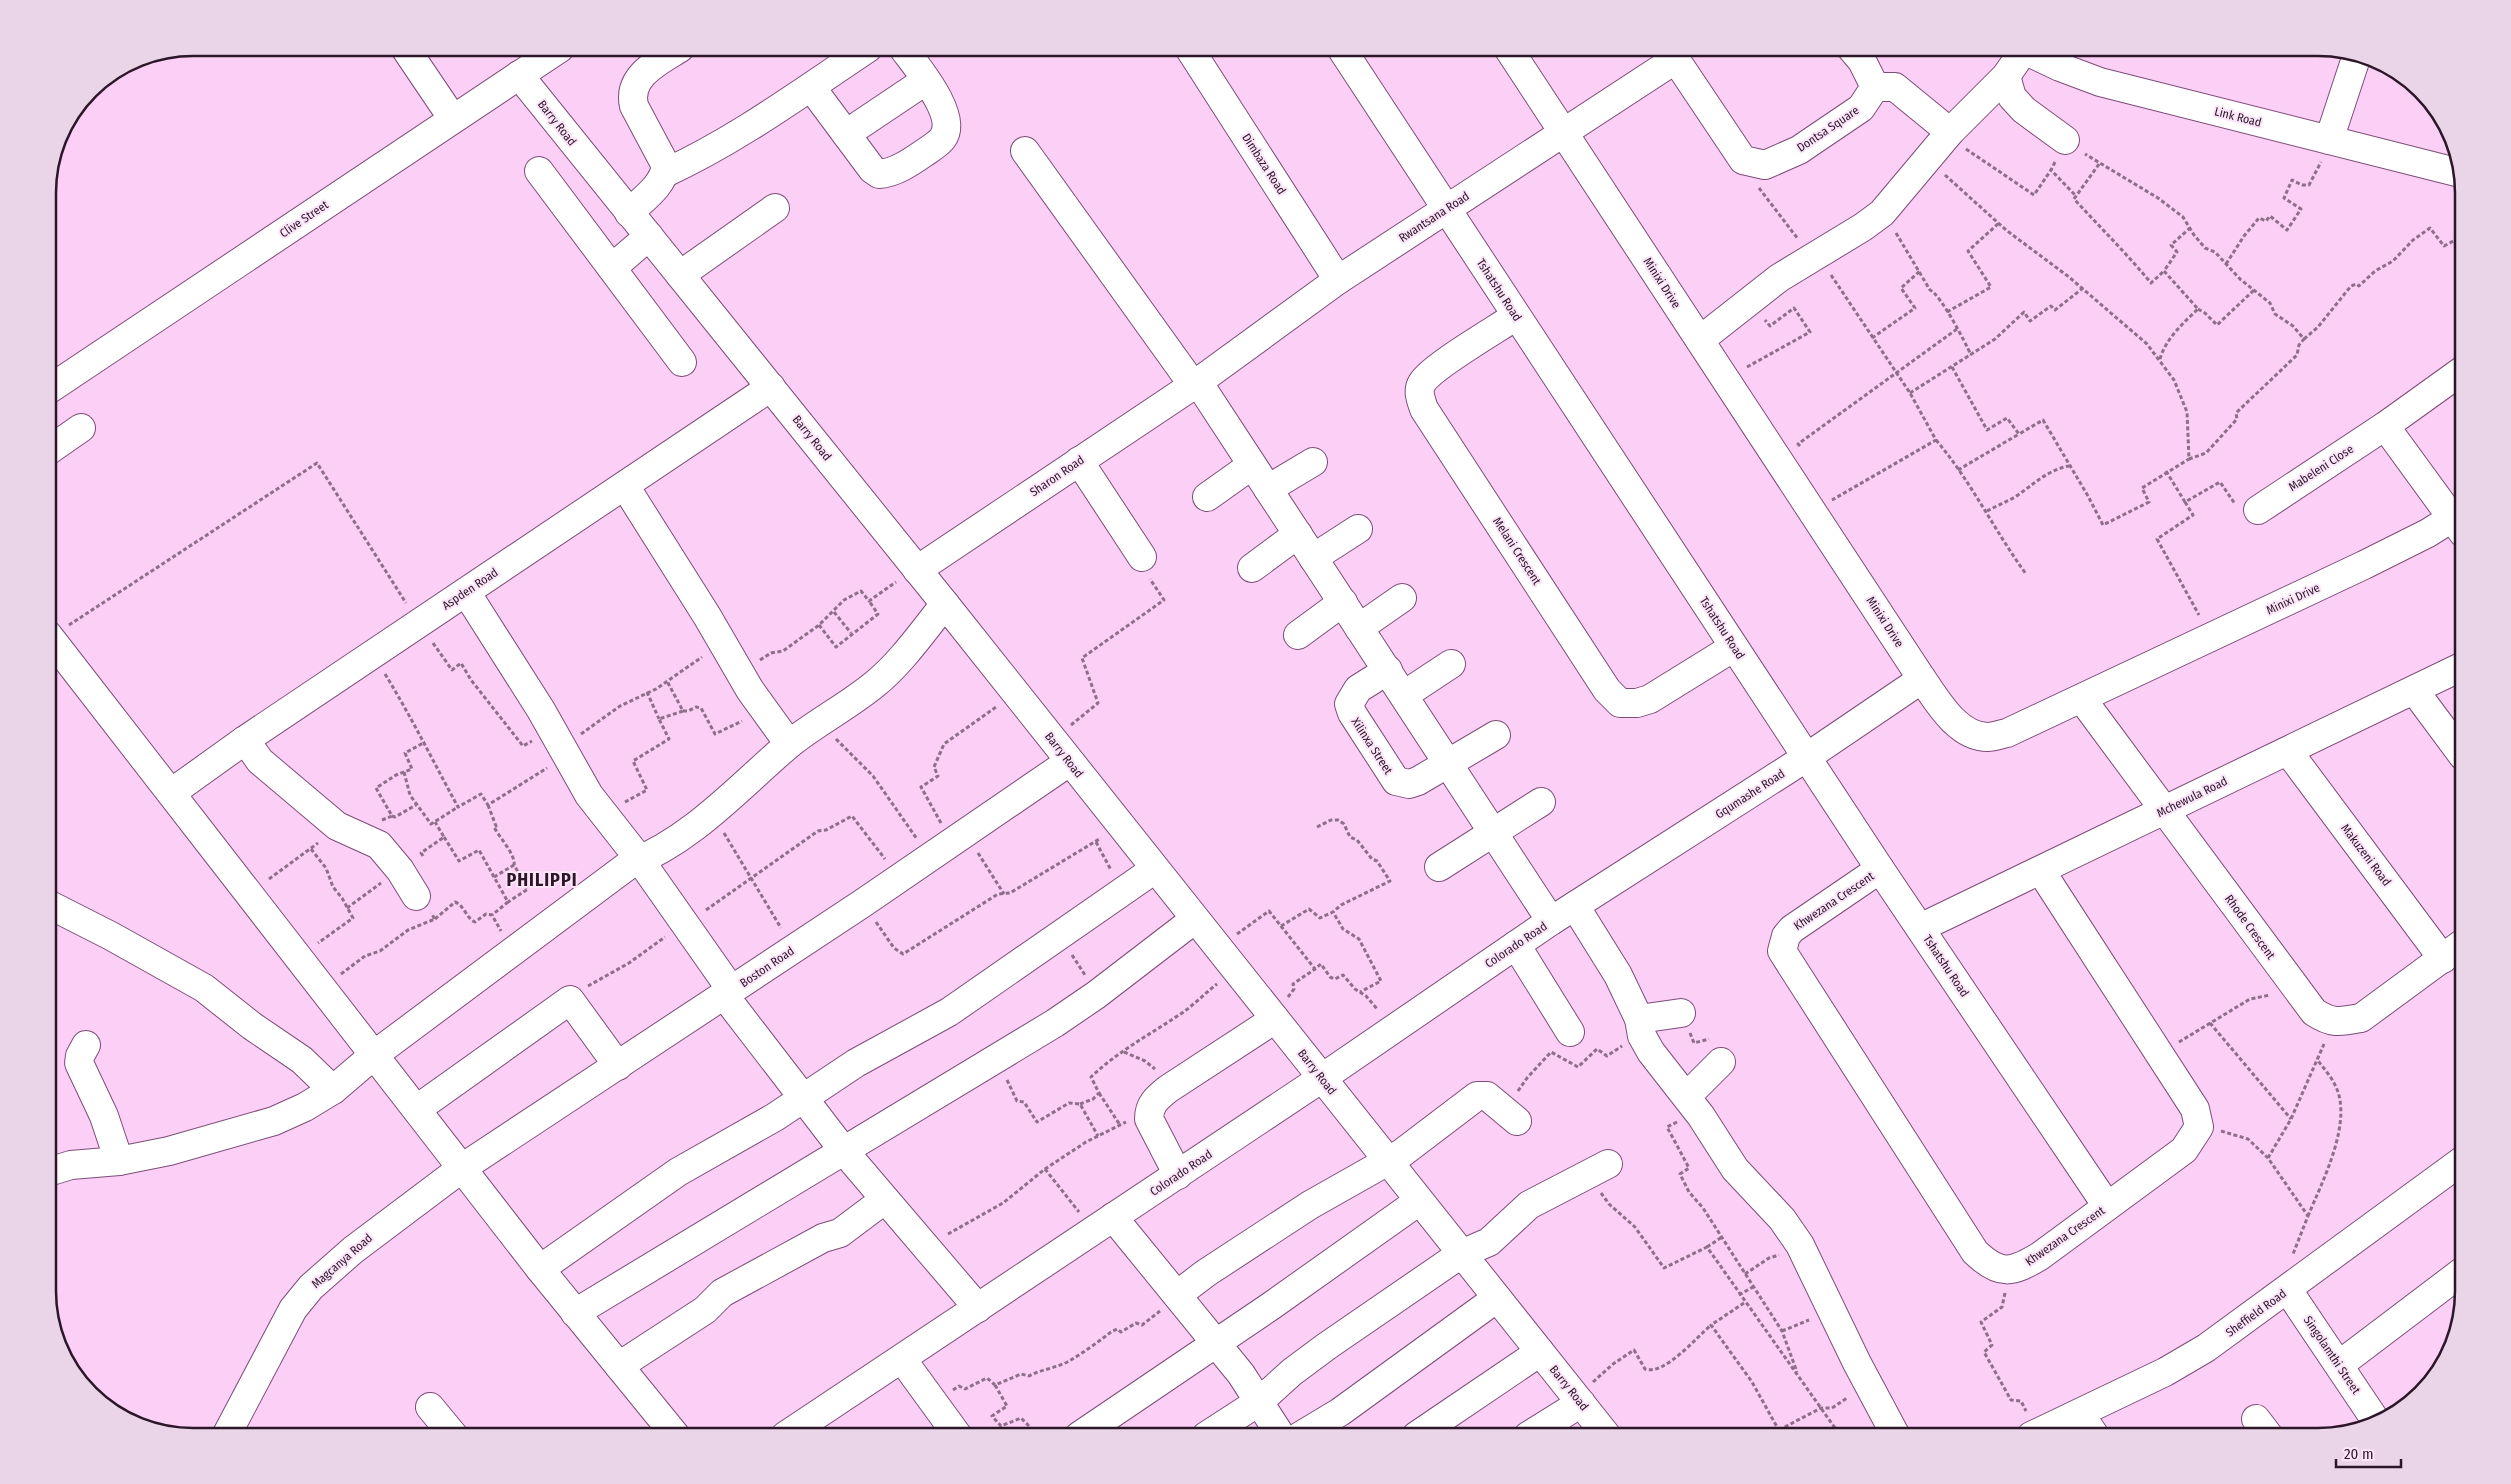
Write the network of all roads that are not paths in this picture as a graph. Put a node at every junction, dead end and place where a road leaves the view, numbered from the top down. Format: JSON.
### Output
{"nodes":[{"id":1,"x":1347,"y":56,"type":"edge"},
{"id":2,"x":1514,"y":56,"type":"edge"},
{"id":3,"x":1669,"y":56,"type":"edge"},
{"id":4,"x":1674,"y":56,"type":"edge"},
{"id":5,"x":1858,"y":56,"type":"edge"},
{"id":6,"x":2018,"y":56,"type":"edge"},
{"id":7,"x":2037,"y":56,"type":"edge"},
{"id":8,"x":411,"y":57,"type":"edge"},
{"id":9,"x":547,"y":57,"type":"edge"},
{"id":10,"x":666,"y":57,"type":"edge"},
{"id":11,"x":855,"y":57,"type":"edge"},
{"id":12,"x":909,"y":57,"type":"edge"},
{"id":13,"x":1194,"y":57,"type":"edge"},
{"id":14,"x":2355,"y":62,"type":"edge"},
{"id":15,"x":519,"y":75,"type":"junction"},
{"id":16,"x":2006,"y":76,"type":"junction"},
{"id":17,"x":925,"y":81,"type":"junction"},
{"id":18,"x":811,"y":87,"type":"junction"},
{"id":19,"x":1874,"y":87,"type":"junction"},
{"id":20,"x":453,"y":119,"type":"junction"},
{"id":21,"x":1564,"y":133,"type":"junction"},
{"id":22,"x":846,"y":134,"type":"junction"},
{"id":23,"x":2065,"y":140,"type":"road end"},
{"id":24,"x":2329,"y":140,"type":"junction"},
{"id":25,"x":1955,"y":143,"type":"junction"},
{"id":26,"x":1026,"y":151,"type":"dead end"},
{"id":27,"x":538,"y":170,"type":"dead end"},
{"id":28,"x":2453,"y":171,"type":"edge"},
{"id":29,"x":665,"y":173,"type":"junction"},
{"id":30,"x":775,"y":208,"type":"dead end"},
{"id":31,"x":1447,"y":208,"type":"junction"},
{"id":32,"x":629,"y":213,"type":"junction"},
{"id":33,"x":649,"y":236,"type":"junction"},
{"id":34,"x":612,"y":268,"type":"junction"},
{"id":35,"x":680,"y":275,"type":"junction"},
{"id":36,"x":1338,"y":280,"type":"junction"},
{"id":37,"x":1516,"y":316,"type":"junction"},
{"id":38,"x":1700,"y":340,"type":"junction"},
{"id":39,"x":682,"y":362,"type":"dead end"},
{"id":40,"x":2454,"y":376,"type":"edge"},
{"id":41,"x":57,"y":384,"type":"edge"},
{"id":42,"x":1195,"y":384,"type":"junction"},
{"id":43,"x":771,"y":387,"type":"junction"},
{"id":44,"x":2385,"y":426,"type":"junction"},
{"id":45,"x":81,"y":428,"type":"dead end"},
{"id":46,"x":57,"y":445,"type":"edge"},
{"id":47,"x":1079,"y":461,"type":"junction"},
{"id":48,"x":1313,"y":462,"type":"dead end"},
{"id":49,"x":1252,"y":465,"type":"junction"},
{"id":50,"x":625,"y":486,"type":"junction"},
{"id":51,"x":1268,"y":489,"type":"junction"},
{"id":52,"x":1207,"y":497,"type":"dead end"},
{"id":53,"x":2258,"y":510,"type":"road end"},
{"id":54,"x":2454,"y":514,"type":"edge"},
{"id":55,"x":2454,"y":524,"type":"edge"},
{"id":56,"x":1358,"y":529,"type":"dead end"},
{"id":57,"x":1298,"y":534,"type":"junction"},
{"id":58,"x":1142,"y":557,"type":"road end"},
{"id":59,"x":1313,"y":558,"type":"junction"},
{"id":60,"x":1252,"y":568,"type":"dead end"},
{"id":61,"x":917,"y":570,"type":"junction"},
{"id":62,"x":466,"y":592,"type":"junction"},
{"id":63,"x":1402,"y":598,"type":"dead end"},
{"id":64,"x":1343,"y":602,"type":"junction"},
{"id":65,"x":945,"y":604,"type":"junction"},
{"id":66,"x":1359,"y":628,"type":"junction"},
{"id":67,"x":1298,"y":635,"type":"dead end"},
{"id":68,"x":57,"y":646,"type":"edge"},
{"id":69,"x":1734,"y":647,"type":"junction"},
{"id":70,"x":1451,"y":664,"type":"dead end"},
{"id":71,"x":1388,"y":670,"type":"junction"},
{"id":72,"x":2454,"y":670,"type":"edge"},
{"id":73,"x":1922,"y":679,"type":"junction"},
{"id":74,"x":2414,"y":690,"type":"junction"},
{"id":75,"x":1404,"y":695,"type":"junction"},
{"id":76,"x":2082,"y":699,"type":"junction"},
{"id":77,"x":1496,"y":735,"type":"dead end"},
{"id":78,"x":245,"y":740,"type":"junction"},
{"id":79,"x":789,"y":744,"type":"junction"},
{"id":80,"x":2455,"y":745,"type":"edge"},
{"id":81,"x":2288,"y":751,"type":"junction"},
{"id":82,"x":1807,"y":757,"type":"junction"},
{"id":83,"x":1069,"y":762,"type":"junction"},
{"id":84,"x":1448,"y":764,"type":"junction"},
{"id":85,"x":171,"y":793,"type":"junction"},
{"id":86,"x":1541,"y":802,"type":"dead end"},
{"id":87,"x":2166,"y":810,"type":"junction"},
{"id":88,"x":1494,"y":832,"type":"junction"},
{"id":89,"x":640,"y":860,"type":"junction"},
{"id":90,"x":1439,"y":867,"type":"dead end"},
{"id":91,"x":1156,"y":869,"type":"junction"},
{"id":92,"x":1880,"y":869,"type":"junction"},
{"id":93,"x":2041,"y":871,"type":"junction"},
{"id":94,"x":407,"y":881,"type":"road end"},
{"id":95,"x":1575,"y":906,"type":"junction"},
{"id":96,"x":57,"y":909,"type":"edge"},
{"id":97,"x":1195,"y":919,"type":"junction"},
{"id":98,"x":1551,"y":921,"type":"junction"},
{"id":99,"x":1920,"y":928,"type":"junction"},
{"id":100,"x":1516,"y":945,"type":"junction"},
{"id":101,"x":2453,"y":951,"type":"edge"},
{"id":102,"x":728,"y":993,"type":"junction"},
{"id":103,"x":1681,"y":1012,"type":"road end"},
{"id":104,"x":1272,"y":1015,"type":"junction"},
{"id":105,"x":1640,"y":1027,"type":"junction"},
{"id":106,"x":1570,"y":1032,"type":"dead end"},
{"id":107,"x":86,"y":1045,"type":"dead end"},
{"id":108,"x":374,"y":1055,"type":"junction"},
{"id":109,"x":1721,"y":1062,"type":"road end"},
{"id":110,"x":618,"y":1066,"type":"junction"},
{"id":111,"x":1322,"y":1078,"type":"junction"},
{"id":112,"x":333,"y":1090,"type":"junction"},
{"id":113,"x":804,"y":1097,"type":"junction"},
{"id":114,"x":1691,"y":1102,"type":"junction"},
{"id":115,"x":417,"y":1109,"type":"junction"},
{"id":116,"x":1509,"y":1114,"type":"road end"},
{"id":117,"x":844,"y":1151,"type":"junction"},
{"id":118,"x":119,"y":1160,"type":"junction"},
{"id":119,"x":1387,"y":1161,"type":"junction"},
{"id":120,"x":2455,"y":1167,"type":"edge"},
{"id":121,"x":462,"y":1168,"type":"junction"},
{"id":122,"x":57,"y":1169,"type":"edge"},
{"id":123,"x":1598,"y":1169,"type":"road end"},
{"id":124,"x":1178,"y":1175,"type":"junction"},
{"id":125,"x":884,"y":1200,"type":"junction"},
{"id":126,"x":1419,"y":1201,"type":"junction"},
{"id":127,"x":2107,"y":1206,"type":"junction"},
{"id":128,"x":1104,"y":1224,"type":"junction"},
{"id":129,"x":1461,"y":1254,"type":"junction"},
{"id":130,"x":540,"y":1269,"type":"junction"},
{"id":131,"x":2455,"y":1286,"type":"edge"},
{"id":132,"x":2288,"y":1290,"type":"junction"},
{"id":133,"x":1177,"y":1295,"type":"junction"},
{"id":134,"x":1497,"y":1298,"type":"junction"},
{"id":135,"x":978,"y":1308,"type":"junction"},
{"id":136,"x":575,"y":1313,"type":"junction"},
{"id":137,"x":1216,"y":1342,"type":"junction"},
{"id":138,"x":1540,"y":1352,"type":"junction"},
{"id":139,"x":902,"y":1359,"type":"junction"},
{"id":140,"x":2339,"y":1365,"type":"junction"},
{"id":141,"x":619,"y":1366,"type":"junction"},
{"id":142,"x":1578,"y":1400,"type":"junction"},
{"id":143,"x":1260,"y":1401,"type":"junction"},
{"id":144,"x":430,"y":1407,"type":"dead end"},
{"id":145,"x":2373,"y":1416,"type":"edge"},
{"id":146,"x":2071,"y":1424,"type":"edge"},
{"id":147,"x":230,"y":1428,"type":"edge"},
{"id":148,"x":447,"y":1428,"type":"edge"},
{"id":149,"x":669,"y":1428,"type":"edge"},
{"id":150,"x":797,"y":1428,"type":"edge"},
{"id":151,"x":952,"y":1428,"type":"edge"},
{"id":152,"x":1091,"y":1428,"type":"edge"},
{"id":153,"x":1218,"y":1428,"type":"edge"},
{"id":154,"x":1277,"y":1428,"type":"edge"},
{"id":155,"x":1313,"y":1428,"type":"edge"},
{"id":156,"x":1428,"y":1428,"type":"edge"},
{"id":157,"x":1539,"y":1428,"type":"edge"},
{"id":158,"x":1601,"y":1428,"type":"edge"},
{"id":159,"x":1892,"y":1428,"type":"edge"},
{"id":160,"x":2058,"y":1428,"type":"edge"}],
"edges":[{"from":1,"to":31,"type":"street","name":"Tshatshu Road"},
{"from":2,"to":21,"type":"street","name":"Minixi Drive"},
{"from":3,"to":21,"type":"street","name":"Rwantsana Road"},
{"from":4,"to":19,"type":"street","name":"Dontsa Square"},
{"from":5,"to":19,"type":"street"},
{"from":6,"to":16,"type":"street"},
{"from":7,"to":24,"type":"street","name":"Link Road"},
{"from":8,"to":20,"type":"street"},
{"from":9,"to":15,"type":"street","name":"Clive Street"},
{"from":10,"to":29,"type":"street"},
{"from":11,"to":18,"type":"street"},
{"from":12,"to":17,"type":"street"},
{"from":13,"to":36,"type":"street","name":"Dimbaza Road"},
{"from":14,"to":24,"type":"street"},
{"from":15,"to":20,"type":"street","name":"Clive Street"},
{"from":15,"to":32,"type":"street","name":"Barry Road"},
{"from":16,"to":23,"type":"street"},
{"from":16,"to":25,"type":"street"},
{"from":17,"to":22,"type":"street"},
{"from":17,"to":22,"type":"street"},
{"from":18,"to":22,"type":"street"},
{"from":18,"to":29,"type":"street"},
{"from":19,"to":25,"type":"street"},
{"from":20,"to":41,"type":"street","name":"Clive Street"},
{"from":21,"to":31,"type":"street","name":"Rwantsana Road"},
{"from":21,"to":38,"type":"street","name":"Minixi Drive"},
{"from":24,"to":28,"type":"street","name":"Link Road"},
{"from":25,"to":38,"type":"street"},
{"from":26,"to":42,"type":"street"},
{"from":27,"to":34,"type":"street"},
{"from":29,"to":32,"type":"street"},
{"from":30,"to":35,"type":"street"},
{"from":31,"to":36,"type":"street","name":"Rwantsana Road"},
{"from":31,"to":37,"type":"street","name":"Tshatshu Road"},
{"from":32,"to":33,"type":"street","name":"Barry Road"},
{"from":33,"to":34,"type":"street"},
{"from":33,"to":35,"type":"street","name":"Barry Road"},
{"from":34,"to":39,"type":"street"},
{"from":35,"to":43,"type":"street","name":"Barry Road"},
{"from":36,"to":42,"type":"street","name":"Rwantsana Road"},
{"from":37,"to":69,"type":"street","name":"Tshatshu Road"},
{"from":37,"to":69,"type":"street","name":"Melani Crescent"},
{"from":38,"to":73,"type":"street","name":"Minixi Drive"},
{"from":40,"to":44,"type":"street","name":"Mabeleni Close"},
{"from":42,"to":47,"type":"street","name":"Sharon Road"},
{"from":42,"to":49,"type":"street"},
{"from":43,"to":50,"type":"street","name":"Aspden Road"},
{"from":43,"to":61,"type":"street","name":"Barry Road"},
{"from":44,"to":53,"type":"street","name":"Mabeleni Close"},
{"from":44,"to":54,"type":"street"},
{"from":45,"to":46,"type":"street"},
{"from":47,"to":58,"type":"street"},
{"from":47,"to":61,"type":"street","name":"Sharon Road"},
{"from":48,"to":51,"type":"street"},
{"from":49,"to":51,"type":"street"},
{"from":49,"to":52,"type":"street"},
{"from":50,"to":62,"type":"street","name":"Aspden Road"},
{"from":50,"to":79,"type":"street"},
{"from":51,"to":57,"type":"street"},
{"from":55,"to":76,"type":"street","name":"Minixi Drive"},
{"from":56,"to":59,"type":"street"},
{"from":57,"to":59,"type":"street"},
{"from":57,"to":60,"type":"street"},
{"from":59,"to":64,"type":"street"},
{"from":61,"to":65,"type":"street","name":"Barry Road"},
{"from":62,"to":78,"type":"street","name":"Aspden Road"},
{"from":62,"to":89,"type":"street"},
{"from":63,"to":66,"type":"street"},
{"from":64,"to":66,"type":"street"},
{"from":64,"to":67,"type":"street"},
{"from":65,"to":79,"type":"street"},
{"from":65,"to":83,"type":"street","name":"Barry Road"},
{"from":66,"to":71,"type":"street"},
{"from":68,"to":85,"type":"street"},
{"from":69,"to":82,"type":"street","name":"Tshatshu Road"},
{"from":70,"to":75,"type":"street"},
{"from":71,"to":75,"type":"street"},
{"from":71,"to":84,"type":"street","name":"Xilinxa Street"},
{"from":72,"to":74,"type":"street","name":"Mchewula Road"},
{"from":73,"to":76,"type":"street","name":"Minixi Drive"},
{"from":73,"to":82,"type":"street","name":"Gqumashe Road"},
{"from":74,"to":80,"type":"street"},
{"from":74,"to":81,"type":"street","name":"Mchewula Road"},
{"from":75,"to":84,"type":"street"},
{"from":76,"to":87,"type":"street","name":"Rhode Crescent"},
{"from":77,"to":84,"type":"street","name":"Xilinxa Street"},
{"from":78,"to":85,"type":"street","name":"Aspden Road"},
{"from":78,"to":94,"type":"street"},
{"from":79,"to":89,"type":"street"},
{"from":81,"to":87,"type":"street","name":"Mchewula Road"},
{"from":81,"to":101,"type":"street","name":"Makuzeni Road"},
{"from":82,"to":92,"type":"street","name":"Tshatshu Road"},
{"from":82,"to":95,"type":"street","name":"Gqumashe Road"},
{"from":83,"to":91,"type":"street","name":"Barry Road"},
{"from":83,"to":102,"type":"street","name":"Boston Road"},
{"from":84,"to":88,"type":"street"},
{"from":85,"to":108,"type":"street"},
{"from":86,"to":88,"type":"street"},
{"from":87,"to":93,"type":"street","name":"Mchewula Road"},
{"from":87,"to":101,"type":"street","name":"Rhode Crescent"},
{"from":88,"to":90,"type":"street"},
{"from":88,"to":98,"type":"street"},
{"from":89,"to":102,"type":"street"},
{"from":89,"to":108,"type":"street"},
{"from":91,"to":97,"type":"street","name":"Barry Road"},
{"from":91,"to":113,"type":"street"},
{"from":92,"to":99,"type":"street","name":"Tshatshu Road"},
{"from":92,"to":127,"type":"street","name":"Khwezana Crescent"},
{"from":93,"to":99,"type":"street","name":"Mchewula Road"},
{"from":93,"to":127,"type":"street","name":"Khwezana Crescent"},
{"from":95,"to":98,"type":"street","name":"Colorado Road"},
{"from":95,"to":105,"type":"street"},
{"from":96,"to":112,"type":"street"},
{"from":97,"to":104,"type":"street","name":"Barry Road"},
{"from":97,"to":117,"type":"street"},
{"from":98,"to":100,"type":"street","name":"Colorado Road"},
{"from":99,"to":127,"type":"street","name":"Tshatshu Road"},
{"from":100,"to":106,"type":"street"},
{"from":100,"to":111,"type":"street","name":"Colorado Road"},
{"from":102,"to":110,"type":"street","name":"Boston Road"},
{"from":102,"to":113,"type":"street"},
{"from":103,"to":105,"type":"street"},
{"from":104,"to":111,"type":"street","name":"Barry Road"},
{"from":104,"to":124,"type":"street"},
{"from":105,"to":114,"type":"street"},
{"from":107,"to":118,"type":"street"},
{"from":108,"to":112,"type":"street"},
{"from":108,"to":115,"type":"street"},
{"from":109,"to":114,"type":"street"},
{"from":110,"to":115,"type":"street"},
{"from":110,"to":121,"type":"street","name":"Boston Road"},
{"from":111,"to":119,"type":"street","name":"Barry Road"},
{"from":111,"to":124,"type":"street","name":"Colorado Road"},
{"from":112,"to":118,"type":"street"},
{"from":113,"to":117,"type":"street"},
{"from":113,"to":130,"type":"street"},
{"from":114,"to":159,"type":"street"},
{"from":115,"to":121,"type":"street"},
{"from":116,"to":119,"type":"street"},
{"from":117,"to":125,"type":"street"},
{"from":117,"to":136,"type":"street"},
{"from":118,"to":122,"type":"street"},
{"from":119,"to":126,"type":"street","name":"Barry Road"},
{"from":119,"to":133,"type":"street"},
{"from":120,"to":132,"type":"street","name":"Sheffield Road"},
{"from":121,"to":130,"type":"street"},
{"from":121,"to":147,"type":"street","name":"Magcanya Road"},
{"from":123,"to":129,"type":"street"},
{"from":124,"to":128,"type":"street","name":"Colorado Road"},
{"from":125,"to":135,"type":"street"},
{"from":125,"to":141,"type":"street"},
{"from":126,"to":129,"type":"street","name":"Barry Road"},
{"from":126,"to":137,"type":"street"},
{"from":128,"to":133,"type":"street"},
{"from":128,"to":135,"type":"street","name":"Colorado Road"},
{"from":129,"to":134,"type":"street","name":"Barry Road"},
{"from":129,"to":143,"type":"street"},
{"from":130,"to":136,"type":"street"},
{"from":131,"to":140,"type":"street"},
{"from":132,"to":140,"type":"street","name":"Singolamthi Street"},
{"from":132,"to":146,"type":"street","name":"Sheffield Road"},
{"from":133,"to":137,"type":"street"},
{"from":134,"to":138,"type":"street","name":"Barry Road"},
{"from":134,"to":155,"type":"street"},
{"from":135,"to":139,"type":"street","name":"Colorado Road"},
{"from":136,"to":141,"type":"street"},
{"from":137,"to":143,"type":"street"},
{"from":137,"to":152,"type":"street"},
{"from":138,"to":142,"type":"street","name":"Barry Road"},
{"from":138,"to":156,"type":"street"},
{"from":139,"to":150,"type":"street","name":"Colorado Road"},
{"from":139,"to":151,"type":"street"},
{"from":140,"to":145,"type":"street","name":"Singolamthi Street"},
{"from":141,"to":149,"type":"street"},
{"from":142,"to":157,"type":"street"},
{"from":142,"to":158,"type":"street","name":"Barry Road"},
{"from":143,"to":153,"type":"street"},
{"from":143,"to":154,"type":"street"},
{"from":144,"to":148,"type":"street"},
{"from":146,"to":160,"type":"street","name":"Sheffield Road"}]}
